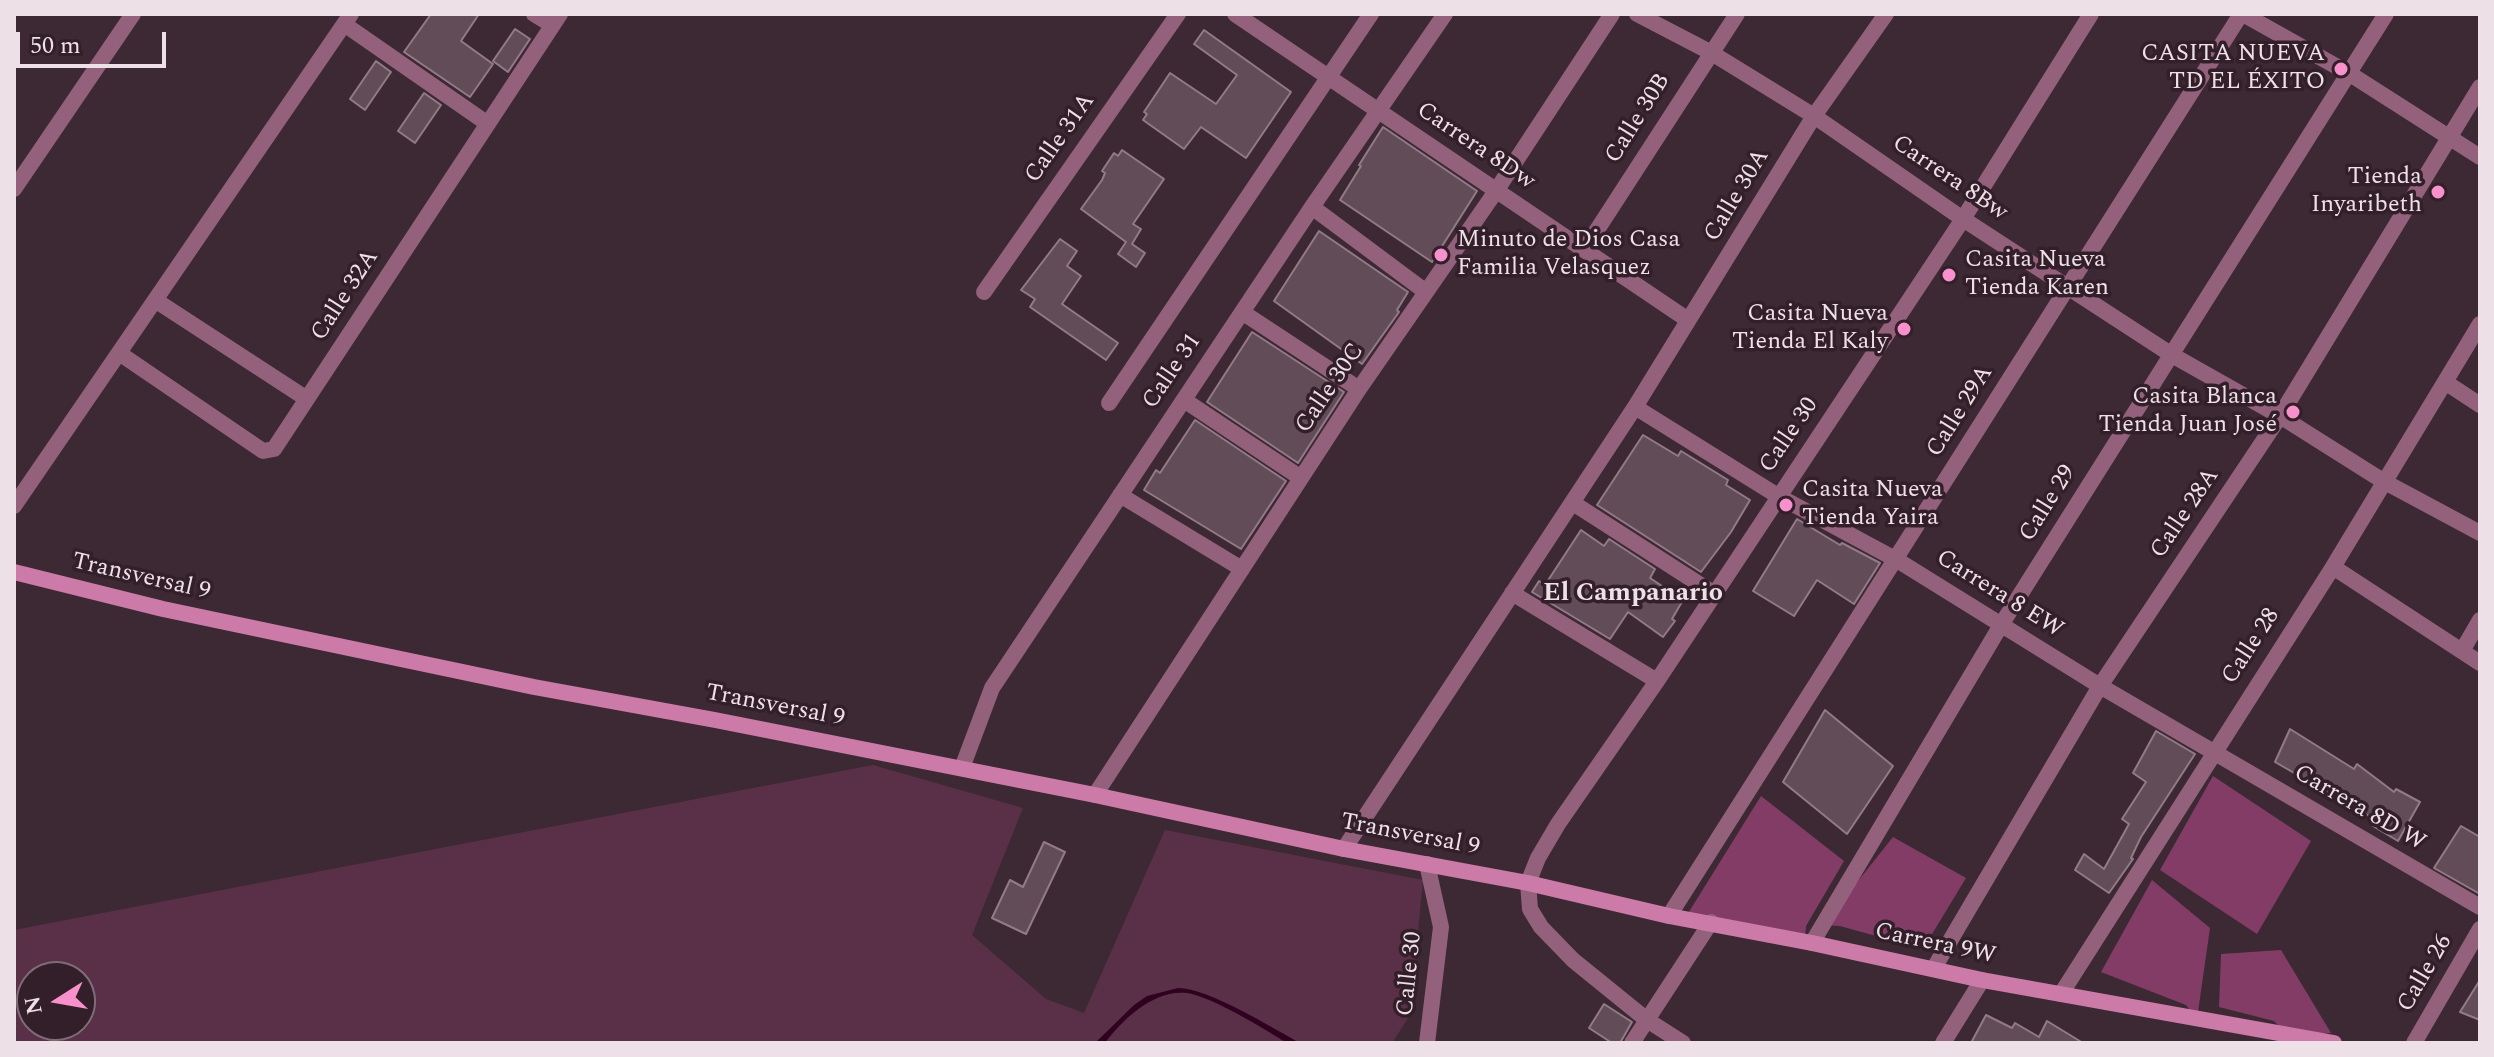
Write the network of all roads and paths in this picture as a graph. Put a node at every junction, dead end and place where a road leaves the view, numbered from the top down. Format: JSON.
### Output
{"nodes":[{"id":1,"x":133,"y":14,"type":"edge"},
{"id":2,"x":534,"y":14,"type":"edge"},
{"id":3,"x":1178,"y":14,"type":"edge"},
{"id":4,"x":1235,"y":14,"type":"edge"},
{"id":5,"x":1371,"y":14,"type":"edge"},
{"id":6,"x":1445,"y":14,"type":"edge"},
{"id":7,"x":1612,"y":14,"type":"edge"},
{"id":8,"x":1637,"y":14,"type":"edge"},
{"id":9,"x":1737,"y":14,"type":"edge"},
{"id":10,"x":1886,"y":14,"type":"edge"},
{"id":11,"x":2091,"y":14,"type":"edge"},
{"id":12,"x":2242,"y":14,"type":"edge"},
{"id":13,"x":2386,"y":14,"type":"edge"},
{"id":14,"x":348,"y":19,"type":"edge"},
{"id":15,"x":556,"y":20,"type":"edge"},
{"id":16,"x":1710,"y":52,"type":"junction"},
{"id":17,"x":2350,"y":74,"type":"junction"},
{"id":18,"x":1328,"y":77,"type":"junction"},
{"id":19,"x":2480,"y":87,"type":"edge"},
{"id":20,"x":1380,"y":112,"type":"junction"},
{"id":21,"x":1814,"y":116,"type":"junction"},
{"id":22,"x":488,"y":124,"type":"junction"},
{"id":23,"x":2448,"y":137,"type":"junction"},
{"id":24,"x":2480,"y":157,"type":"edge"},
{"id":25,"x":14,"y":189,"type":"edge"},
{"id":26,"x":1496,"y":191,"type":"junction"},
{"id":27,"x":1312,"y":207,"type":"junction"},
{"id":28,"x":1963,"y":219,"type":"junction"},
{"id":29,"x":1584,"y":250,"type":"junction"},
{"id":30,"x":2067,"y":286,"type":"junction"},
{"id":31,"x":984,"y":292,"type":"dead end"},
{"id":32,"x":1426,"y":292,"type":"junction"},
{"id":33,"x":155,"y":300,"type":"junction"},
{"id":34,"x":1242,"y":312,"type":"junction"},
{"id":35,"x":1688,"y":320,"type":"junction"},
{"id":36,"x":2480,"y":324,"type":"edge"},
{"id":37,"x":119,"y":353,"type":"junction"},
{"id":38,"x":2172,"y":355,"type":"junction"},
{"id":39,"x":2445,"y":382,"type":"junction"},
{"id":40,"x":1359,"y":389,"type":"junction"},
{"id":41,"x":307,"y":399,"type":"junction"},
{"id":42,"x":1184,"y":400,"type":"junction"},
{"id":43,"x":1109,"y":403,"type":"dead end"},
{"id":44,"x":2480,"y":405,"type":"edge"},
{"id":45,"x":1635,"y":407,"type":"junction"},
{"id":46,"x":2280,"y":416,"type":"junction"},
{"id":47,"x":1301,"y":478,"type":"junction"},
{"id":48,"x":2383,"y":481,"type":"junction"},
{"id":49,"x":1120,"y":495,"type":"junction"},
{"id":50,"x":1778,"y":496,"type":"junction"},
{"id":51,"x":1573,"y":503,"type":"junction"},
{"id":52,"x":14,"y":506,"type":"edge"},
{"id":53,"x":2480,"y":533,"type":"edge"},
{"id":54,"x":1897,"y":560,"type":"junction"},
{"id":55,"x":2333,"y":567,"type":"junction"},
{"id":56,"x":1242,"y":569,"type":"junction"},
{"id":57,"x":14,"y":572,"type":"edge"},
{"id":58,"x":1512,"y":593,"type":"junction"},
{"id":59,"x":1713,"y":593,"type":"junction"},
{"id":60,"x":2480,"y":620,"type":"edge"},
{"id":61,"x":2001,"y":625,"type":"junction"},
{"id":62,"x":2462,"y":651,"type":"junction"},
{"id":63,"x":2480,"y":663,"type":"edge"},
{"id":64,"x":1657,"y":681,"type":"junction"},
{"id":65,"x":2100,"y":686,"type":"junction"},
{"id":66,"x":2213,"y":752,"type":"junction"},
{"id":67,"x":962,"y":768,"type":"junction"},
{"id":68,"x":1095,"y":795,"type":"junction"},
{"id":69,"x":1344,"y":849,"type":"junction"},
{"id":70,"x":1427,"y":864,"type":"junction"},
{"id":71,"x":1528,"y":883,"type":"junction"},
{"id":72,"x":2480,"y":907,"type":"edge"},
{"id":73,"x":1669,"y":916,"type":"junction"},
{"id":74,"x":1711,"y":922,"type":"junction"},
{"id":75,"x":2480,"y":929,"type":"edge"},
{"id":76,"x":1812,"y":943,"type":"junction"},
{"id":77,"x":1934,"y":968,"type":"junction"},
{"id":78,"x":1982,"y":980,"type":"junction"},
{"id":79,"x":2061,"y":994,"type":"junction"},
{"id":80,"x":1647,"y":1020,"type":"junction"},
{"id":81,"x":2251,"y":1036,"type":"edge"},
{"id":82,"x":1428,"y":1043,"type":"edge"},
{"id":83,"x":1632,"y":1043,"type":"edge"},
{"id":84,"x":1683,"y":1043,"type":"edge"},
{"id":85,"x":1943,"y":1043,"type":"edge"},
{"id":86,"x":2334,"y":1043,"type":"edge"},
{"id":87,"x":2414,"y":1043,"type":"edge"}],
"edges":[{"from":1,"to":25,"type":"street"},
{"from":2,"to":15,"type":"street"},
{"from":3,"to":31,"type":"street","name":"Calle 31A"},
{"from":4,"to":18,"type":"street","name":"Carrera 8Dw"},
{"from":5,"to":18,"type":"street","name":"Calle 31"},
{"from":6,"to":20,"type":"street","name":"Calle 31"},
{"from":7,"to":26,"type":"street","name":"Calle 30C"},
{"from":8,"to":16,"type":"street","name":"Carrera 8Bw"},
{"from":9,"to":16,"type":"street","name":"Calle 30B"},
{"from":10,"to":21,"type":"street","name":"Calle 30A"},
{"from":11,"to":28,"type":"street","name":"Calle 30"},
{"from":12,"to":17,"type":"street"},
{"from":12,"to":30,"type":"street","name":"Calle 29A"},
{"from":13,"to":17,"type":"street","name":"Calle 29"},
{"from":14,"to":22,"type":"street"},
{"from":14,"to":33,"type":"street"},
{"from":15,"to":22,"type":"street","name":"Calle 32A"},
{"from":16,"to":21,"type":"street","name":"Carrera 8Bw"},
{"from":16,"to":29,"type":"street","name":"Calle 30B"},
{"from":17,"to":23,"type":"street"},
{"from":17,"to":38,"type":"street","name":"Calle 29"},
{"from":18,"to":20,"type":"street","name":"Carrera 8Dw"},
{"from":18,"to":43,"type":"street","name":"Calle 31"},
{"from":19,"to":23,"type":"street","name":"Calle 28A"},
{"from":20,"to":26,"type":"street","name":"Carrera 8Dw"},
{"from":20,"to":27,"type":"street","name":"Calle 31"},
{"from":21,"to":28,"type":"street","name":"Carrera 8Bw"},
{"from":21,"to":35,"type":"street","name":"Calle 30A"},
{"from":22,"to":41,"type":"street","name":"Calle 32A"},
{"from":23,"to":24,"type":"street"},
{"from":23,"to":46,"type":"street","name":"Calle 28A"},
{"from":26,"to":29,"type":"street","name":"Carrera 8Dw"},
{"from":26,"to":32,"type":"street","name":"Calle 30C"},
{"from":27,"to":32,"type":"street"},
{"from":27,"to":34,"type":"street","name":"Calle 31"},
{"from":28,"to":30,"type":"street","name":"Carrera 8Bw"},
{"from":28,"to":50,"type":"street","name":"Calle 30"},
{"from":29,"to":35,"type":"street","name":"Carrera 8Dw"},
{"from":30,"to":38,"type":"street","name":"Carrera 8Bw"},
{"from":30,"to":54,"type":"street","name":"Calle 29A"},
{"from":32,"to":40,"type":"street","name":"Calle 30C"},
{"from":33,"to":37,"type":"street"},
{"from":33,"to":41,"type":"street"},
{"from":34,"to":40,"type":"street"},
{"from":34,"to":42,"type":"street","name":"Calle 31"},
{"from":35,"to":45,"type":"street","name":"Calle 30A"},
{"from":36,"to":39,"type":"street","name":"Calle 28"},
{"from":37,"to":41,"type":"street","name":"Calle 32A"},
{"from":37,"to":52,"type":"street"},
{"from":38,"to":46,"type":"street","name":"Carrera 8Bw"},
{"from":38,"to":61,"type":"street","name":"Calle 29"},
{"from":39,"to":44,"type":"street"},
{"from":39,"to":48,"type":"street","name":"Calle 28"},
{"from":40,"to":47,"type":"street","name":"Calle 30C"},
{"from":42,"to":47,"type":"street"},
{"from":42,"to":49,"type":"street","name":"Calle 31"},
{"from":45,"to":50,"type":"street","name":"Carrera 8 EW"},
{"from":45,"to":51,"type":"street","name":"Calle 30A"},
{"from":46,"to":48,"type":"street","name":"Carrera 8Bw"},
{"from":46,"to":65,"type":"street","name":"Calle 28A"},
{"from":47,"to":56,"type":"street","name":"Calle 30C"},
{"from":48,"to":53,"type":"street","name":"Carrera 8Bw"},
{"from":48,"to":55,"type":"street","name":"Calle 28"},
{"from":49,"to":56,"type":"street"},
{"from":49,"to":67,"type":"street","name":"Calle 31"},
{"from":50,"to":54,"type":"street","name":"Carrera 8 EW"},
{"from":50,"to":59,"type":"street","name":"Calle 30"},
{"from":51,"to":58,"type":"street","name":"Calle 30A"},
{"from":51,"to":59,"type":"street"},
{"from":54,"to":61,"type":"street","name":"Carrera 8 EW"},
{"from":54,"to":73,"type":"street","name":"Calle 29A"},
{"from":55,"to":62,"type":"street"},
{"from":55,"to":66,"type":"street","name":"Calle 28"},
{"from":56,"to":68,"type":"street","name":"Calle 30C"},
{"from":57,"to":67,"type":"main road","name":"Transversal 9"},
{"from":58,"to":64,"type":"street"},
{"from":58,"to":69,"type":"street","name":"Calle 30A"},
{"from":59,"to":64,"type":"street","name":"Calle 30"},
{"from":60,"to":62,"type":"street"},
{"from":61,"to":65,"type":"street","name":"Carrera 8 EW"},
{"from":61,"to":76,"type":"street","name":"Calle 29"},
{"from":62,"to":63,"type":"street"},
{"from":64,"to":71,"type":"street","name":"Calle 30"},
{"from":65,"to":66,"type":"street","name":"Carrera 8 EW"},
{"from":65,"to":77,"type":"street","name":"Calle 28A"},
{"from":66,"to":72,"type":"street","name":"Carrera 8D W"},
{"from":66,"to":79,"type":"street","name":"Calle 28"},
{"from":67,"to":68,"type":"main road","name":"Transversal 9"},
{"from":68,"to":69,"type":"main road","name":"Transversal 9"},
{"from":69,"to":70,"type":"main road","name":"Transversal 9"},
{"from":70,"to":71,"type":"main road","name":"Transversal 9"},
{"from":70,"to":82,"type":"street","name":"Calle 30"},
{"from":71,"to":73,"type":"main road","name":"Carrera 9W"},
{"from":71,"to":80,"type":"street"},
{"from":73,"to":74,"type":"main road","name":"Carrera 9W"},
{"from":74,"to":76,"type":"main road","name":"Carrera 9W"},
{"from":74,"to":80,"type":"street"},
{"from":75,"to":87,"type":"street","name":"Calle 26"},
{"from":76,"to":77,"type":"main road","name":"Carrera 9W"},
{"from":77,"to":78,"type":"main road","name":"Carrera 9W"},
{"from":78,"to":79,"type":"main road","name":"Carrera 9W"},
{"from":78,"to":85,"type":"street"},
{"from":79,"to":81,"type":"main road","name":"Carrera 9W"},
{"from":80,"to":83,"type":"street"},
{"from":80,"to":84,"type":"street"},
{"from":81,"to":86,"type":"main road","name":"Carrera 9W"}]}
